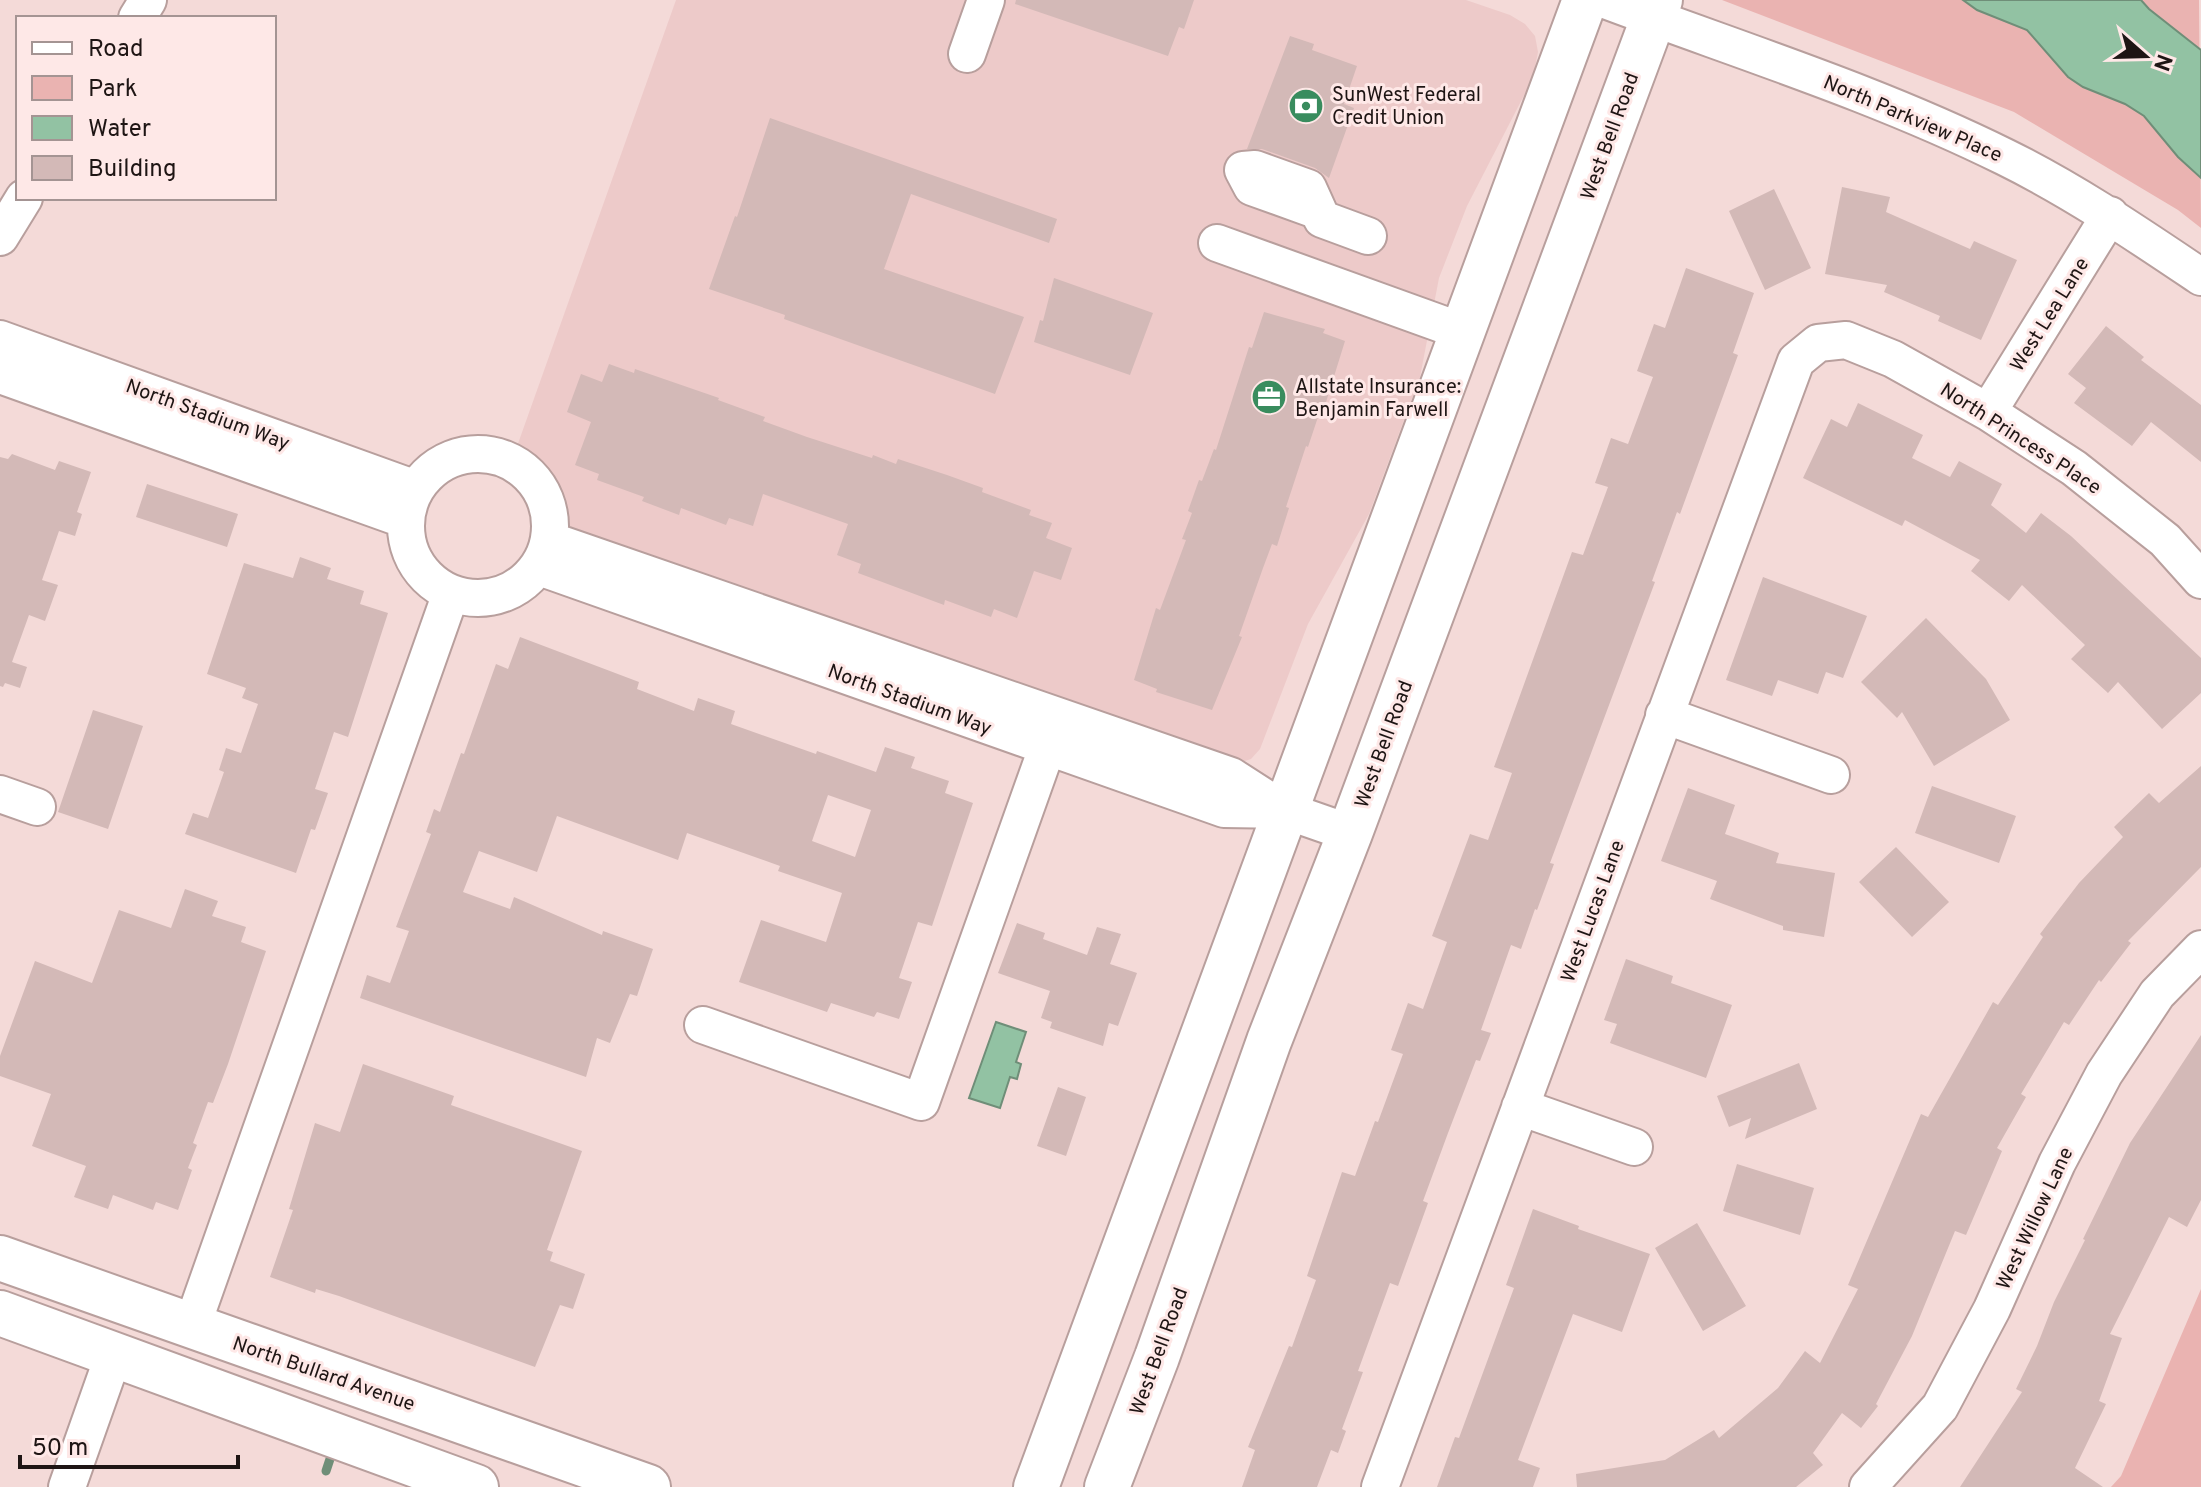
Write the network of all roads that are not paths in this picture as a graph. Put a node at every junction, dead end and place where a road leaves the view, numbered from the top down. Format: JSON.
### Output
{"nodes":[{"id":1,"x":986,"y":0,"type":"edge"},
{"id":2,"x":1585,"y":0,"type":"edge"},
{"id":3,"x":1605,"y":0,"type":"edge"},
{"id":4,"x":1657,"y":9,"type":"edge"},
{"id":5,"x":967,"y":54,"type":"dead end"},
{"id":6,"x":1243,"y":170,"type":"dead end"},
{"id":7,"x":23,"y":200,"type":"edge"},
{"id":8,"x":2110,"y":215,"type":"junction"},
{"id":9,"x":1368,"y":236,"type":"dead end"},
{"id":10,"x":0,"y":237,"type":"edge"},
{"id":11,"x":1217,"y":243,"type":"dead end"},
{"id":12,"x":2201,"y":277,"type":"edge"},
{"id":13,"x":1461,"y":331,"type":"junction"},
{"id":14,"x":0,"y":339,"type":"edge"},
{"id":15,"x":1818,"y":343,"type":"joint"},
{"id":16,"x":0,"y":375,"type":"edge"},
{"id":17,"x":1988,"y":412,"type":"junction"},
{"id":18,"x":411,"y":504,"type":"junction"},
{"id":19,"x":544,"y":554,"type":"junction"},
{"id":20,"x":2201,"y":580,"type":"edge"},
{"id":21,"x":451,"y":593,"type":"junction"},
{"id":22,"x":1664,"y":715,"type":"junction"},
{"id":23,"x":1047,"y":748,"type":"junction"},
{"id":24,"x":1831,"y":775,"type":"dead end"},
{"id":25,"x":0,"y":794,"type":"edge"},
{"id":26,"x":37,"y":807,"type":"dead end"},
{"id":27,"x":1284,"y":810,"type":"junction"},
{"id":28,"x":1350,"y":833,"type":"junction"},
{"id":29,"x":2201,"y":949,"type":"edge"},
{"id":30,"x":703,"y":1025,"type":"dead end"},
{"id":31,"x":1520,"y":1107,"type":"junction"},
{"id":32,"x":1634,"y":1147,"type":"dead end"},
{"id":33,"x":0,"y":1258,"type":"edge"},
{"id":34,"x":0,"y":1313,"type":"edge"},
{"id":35,"x":192,"y":1326,"type":"junction"},
{"id":36,"x":114,"y":1354,"type":"junction"},
{"id":37,"x":67,"y":1487,"type":"edge"},
{"id":38,"x":476,"y":1487,"type":"edge"},
{"id":39,"x":648,"y":1487,"type":"edge"},
{"id":40,"x":1036,"y":1487,"type":"edge"},
{"id":41,"x":1107,"y":1487,"type":"edge"},
{"id":42,"x":1380,"y":1487,"type":"edge"},
{"id":43,"x":1868,"y":1487,"type":"edge"}],
"edges":[{"from":1,"to":5,"type":"street"},
{"from":2,"to":13,"type":"main road"},
{"from":3,"to":4,"type":"street","name":"North Parkview Place"},
{"from":4,"to":8,"type":"street","name":"North Parkview Place"},
{"from":4,"to":28,"type":"main road","name":"West Bell Road"},
{"from":6,"to":9,"type":"street"},
{"from":7,"to":10,"type":"street"},
{"from":8,"to":12,"type":"street","name":"North Parkview Place"},
{"from":8,"to":17,"type":"street","name":"West Lea Lane"},
{"from":11,"to":13,"type":"street"},
{"from":13,"to":27,"type":"main road"},
{"from":14,"to":18,"type":"street","name":"North Stadium Way"},
{"from":15,"to":17,"type":"street","name":"North Princess Place"},
{"from":15,"to":22,"type":"street","name":"West Lucas Lane"},
{"from":16,"to":18,"type":"street","name":"North Stadium Way"},
{"from":17,"to":20,"type":"street","name":"North Princess Place"},
{"from":18,"to":19,"type":"street"},
{"from":18,"to":21,"type":"street"},
{"from":19,"to":21,"type":"street"},
{"from":19,"to":23,"type":"street","name":"North Stadium Way"},
{"from":19,"to":27,"type":"street","name":"North Stadium Way"},
{"from":21,"to":35,"type":"street"},
{"from":22,"to":24,"type":"street"},
{"from":22,"to":31,"type":"street","name":"West Lucas Lane"},
{"from":23,"to":27,"type":"street","name":"North Stadium Way"},
{"from":23,"to":30,"type":"street"},
{"from":25,"to":26,"type":"street"},
{"from":27,"to":28,"type":"street","name":"North Stadium Way"},
{"from":27,"to":40,"type":"main road"},
{"from":28,"to":41,"type":"main road","name":"West Bell Road"},
{"from":29,"to":43,"type":"street","name":"West Willow Lane"},
{"from":31,"to":32,"type":"street"},
{"from":31,"to":42,"type":"street","name":"West Lucas Lane"},
{"from":33,"to":35,"type":"main road","name":"North Bullard Avenue"},
{"from":34,"to":36,"type":"main road"},
{"from":35,"to":39,"type":"main road","name":"North Bullard Avenue"},
{"from":36,"to":37,"type":"street"},
{"from":36,"to":38,"type":"main road"}]}
